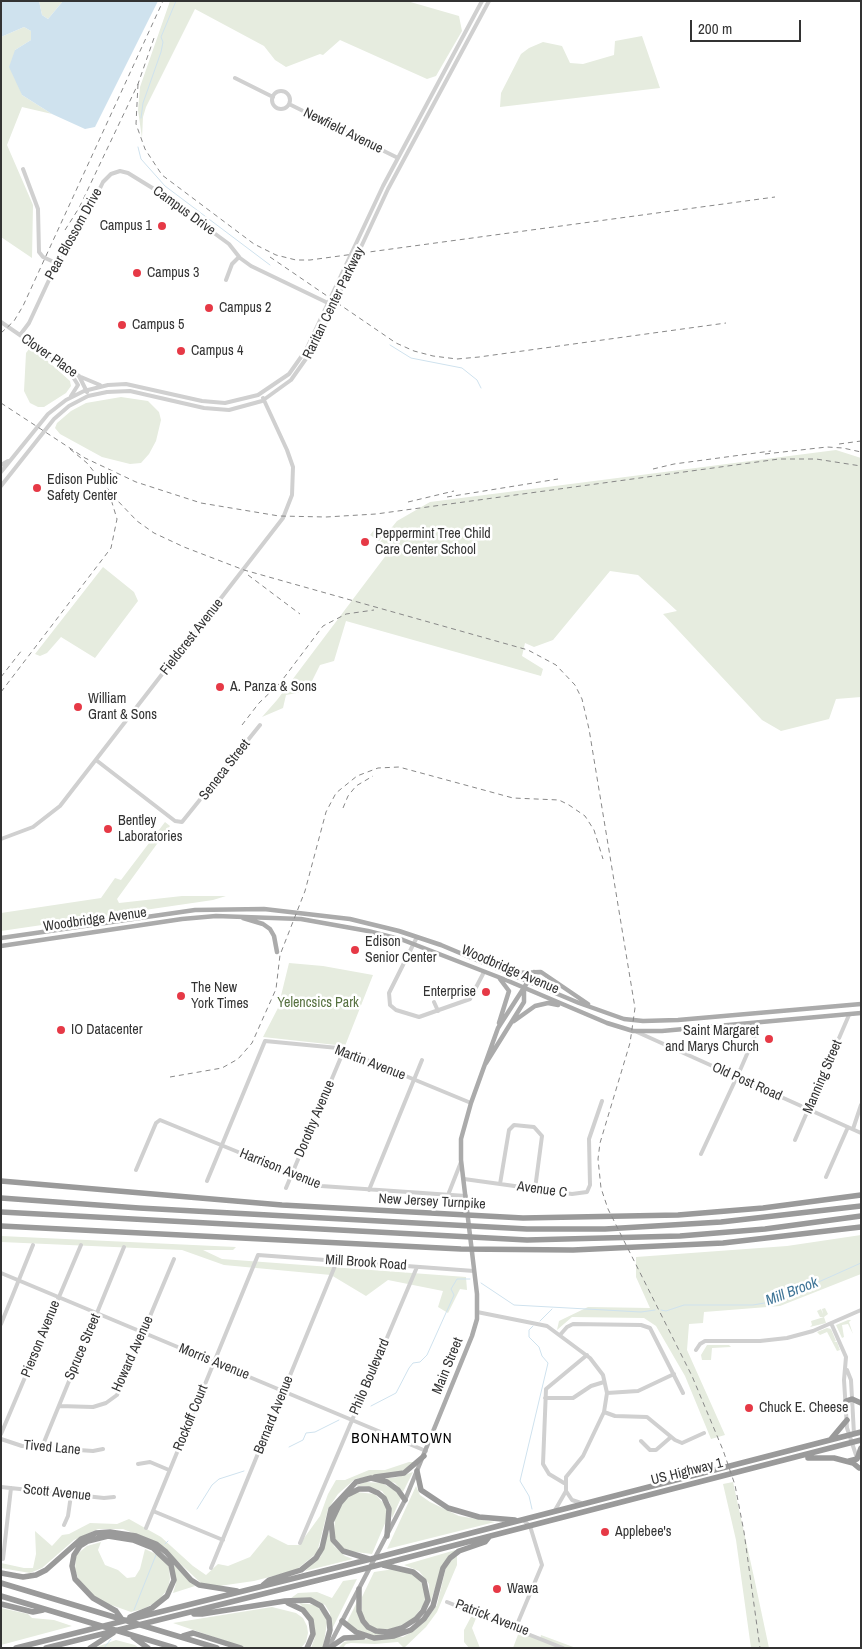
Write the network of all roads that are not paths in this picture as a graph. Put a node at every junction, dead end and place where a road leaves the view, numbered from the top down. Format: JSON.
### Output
{"nodes":[{"id":1,"x":482,"y":1,"type":"edge"},
{"id":2,"x":489,"y":1,"type":"edge"},
{"id":3,"x":235,"y":78,"type":"dead end"},
{"id":4,"x":273,"y":96,"type":"junction"},
{"id":5,"x":288,"y":104,"type":"junction"},
{"id":6,"x":398,"y":158,"type":"junction"},
{"id":7,"x":23,"y":169,"type":"dead end"},
{"id":8,"x":124,"y":171,"type":"joint"},
{"id":9,"x":239,"y":257,"type":"junction"},
{"id":10,"x":56,"y":263,"type":"junction"},
{"id":11,"x":226,"y":280,"type":"dead end"},
{"id":12,"x":328,"y":303,"type":"junction"},
{"id":13,"x":334,"y":305,"type":"junction"},
{"id":14,"x":1,"y":322,"type":"edge"},
{"id":15,"x":20,"y":336,"type":"junction"},
{"id":16,"x":59,"y":362,"type":"junction"},
{"id":17,"x":75,"y":374,"type":"junction"},
{"id":18,"x":108,"y":385,"type":"junction"},
{"id":19,"x":86,"y":390,"type":"junction"},
{"id":20,"x":261,"y":394,"type":"junction"},
{"id":21,"x":88,"y":396,"type":"junction"},
{"id":22,"x":69,"y":398,"type":"junction"},
{"id":23,"x":264,"y":400,"type":"junction"},
{"id":24,"x":14,"y":456,"type":"junction"},
{"id":25,"x":1,"y":465,"type":"edge"},
{"id":26,"x":1,"y":472,"type":"edge"},
{"id":27,"x":1,"y":486,"type":"edge"},
{"id":28,"x":260,"y":725,"type":"dead end"},
{"id":29,"x":96,"y":760,"type":"junction"},
{"id":30,"x":1,"y":838,"type":"edge"},
{"id":31,"x":240,"y":916,"type":"junction"},
{"id":32,"x":417,"y":937,"type":"junction"},
{"id":33,"x":1,"y":938,"type":"edge"},
{"id":34,"x":414,"y":944,"type":"junction"},
{"id":35,"x":1,"y":946,"type":"edge"},
{"id":36,"x":277,"y":952,"type":"dead end"},
{"id":37,"x":484,"y":972,"type":"junction"},
{"id":38,"x":506,"y":972,"type":"junction"},
{"id":39,"x":534,"y":972,"type":"junction"},
{"id":40,"x":499,"y":978,"type":"junction"},
{"id":41,"x":527,"y":981,"type":"junction"},
{"id":42,"x":524,"y":988,"type":"junction"},
{"id":43,"x":434,"y":1002,"type":"dead end"},
{"id":44,"x":861,"y":1004,"type":"edge"},
{"id":45,"x":566,"y":1006,"type":"junction"},
{"id":46,"x":597,"y":1009,"type":"junction"},
{"id":47,"x":438,"y":1011,"type":"junction"},
{"id":48,"x":747,"y":1014,"type":"junction"},
{"id":49,"x":849,"y":1014,"type":"junction"},
{"id":50,"x":861,"y":1014,"type":"edge"},
{"id":51,"x":758,"y":1022,"type":"junction"},
{"id":52,"x":508,"y":1027,"type":"junction"},
{"id":53,"x":498,"y":1028,"type":"junction"},
{"id":54,"x":633,"y":1031,"type":"junction"},
{"id":55,"x":344,"y":1050,"type":"junction"},
{"id":56,"x":422,"y":1060,"type":"dead end"},
{"id":57,"x":740,"y":1068,"type":"junction"},
{"id":58,"x":482,"y":1071,"type":"junction"},
{"id":59,"x":725,"y":1072,"type":"junction"},
{"id":60,"x":736,"y":1078,"type":"junction"},
{"id":61,"x":414,"y":1079,"type":"junction"},
{"id":62,"x":602,"y":1101,"type":"dead end"},
{"id":63,"x":471,"y":1103,"type":"junction"},
{"id":64,"x":861,"y":1105,"type":"edge"},
{"id":65,"x":809,"y":1109,"type":"junction"},
{"id":66,"x":848,"y":1127,"type":"junction"},
{"id":67,"x":854,"y":1129,"type":"junction"},
{"id":68,"x":861,"y":1133,"type":"edge"},
{"id":69,"x":795,"y":1140,"type":"dead end"},
{"id":70,"x":221,"y":1145,"type":"junction"},
{"id":71,"x":701,"y":1154,"type":"dead end"},
{"id":72,"x":461,"y":1160,"type":"junction"},
{"id":73,"x":136,"y":1170,"type":"dead end"},
{"id":74,"x":292,"y":1175,"type":"junction"},
{"id":75,"x":826,"y":1177,"type":"dead end"},
{"id":76,"x":464,"y":1179,"type":"junction"},
{"id":77,"x":1,"y":1181,"type":"edge"},
{"id":78,"x":207,"y":1181,"type":"dead end"},
{"id":79,"x":500,"y":1184,"type":"junction"},
{"id":80,"x":286,"y":1188,"type":"dead end"},
{"id":81,"x":535,"y":1189,"type":"junction"},
{"id":82,"x":369,"y":1190,"type":"junction"},
{"id":83,"x":448,"y":1194,"type":"junction"},
{"id":84,"x":861,"y":1195,"type":"edge"},
{"id":85,"x":466,"y":1196,"type":"junction"},
{"id":86,"x":1,"y":1198,"type":"edge"},
{"id":87,"x":861,"y":1206,"type":"edge"},
{"id":88,"x":1,"y":1212,"type":"edge"},
{"id":89,"x":861,"y":1216,"type":"edge"},
{"id":90,"x":1,"y":1226,"type":"edge"},
{"id":91,"x":861,"y":1227,"type":"edge"},
{"id":92,"x":34,"y":1245,"type":"dead end"},
{"id":93,"x":81,"y":1245,"type":"dead end"},
{"id":94,"x":124,"y":1247,"type":"dead end"},
{"id":95,"x":258,"y":1255,"type":"joint"},
{"id":96,"x":174,"y":1258,"type":"dead end"},
{"id":97,"x":337,"y":1261,"type":"junction"},
{"id":98,"x":417,"y":1267,"type":"junction"},
{"id":99,"x":474,"y":1271,"type":"junction"},
{"id":100,"x":1,"y":1273,"type":"edge"},
{"id":101,"x":19,"y":1281,"type":"junction"},
{"id":102,"x":58,"y":1297,"type":"junction"},
{"id":103,"x":861,"y":1310,"type":"edge"},
{"id":104,"x":477,"y":1312,"type":"junction"},
{"id":105,"x":97,"y":1313,"type":"junction"},
{"id":106,"x":831,"y":1323,"type":"junction"},
{"id":107,"x":1,"y":1324,"type":"edge"},
{"id":108,"x":144,"y":1333,"type":"junction"},
{"id":109,"x":560,"y":1335,"type":"junction"},
{"id":110,"x":696,"y":1350,"type":"dead end"},
{"id":111,"x":587,"y":1355,"type":"junction"},
{"id":112,"x":214,"y":1363,"type":"junction"},
{"id":113,"x":674,"y":1374,"type":"junction"},
{"id":114,"x":604,"y":1382,"type":"junction"},
{"id":115,"x":284,"y":1390,"type":"junction"},
{"id":116,"x":607,"y":1393,"type":"junction"},
{"id":117,"x":683,"y":1393,"type":"dead end"},
{"id":118,"x":545,"y":1398,"type":"junction"},
{"id":119,"x":849,"y":1400,"type":"junction"},
{"id":120,"x":861,"y":1403,"type":"edge"},
{"id":121,"x":59,"y":1406,"type":"junction"},
{"id":122,"x":604,"y":1412,"type":"junction"},
{"id":123,"x":353,"y":1419,"type":"junction"},
{"id":124,"x":847,"y":1420,"type":"junction"},
{"id":125,"x":861,"y":1432,"type":"edge"},
{"id":126,"x":704,"y":1433,"type":"dead end"},
{"id":127,"x":1,"y":1434,"type":"edge"},
{"id":128,"x":671,"y":1437,"type":"junction"},
{"id":129,"x":1,"y":1439,"type":"edge"},
{"id":130,"x":854,"y":1439,"type":"edge"},
{"id":131,"x":641,"y":1441,"type":"dead end"},
{"id":132,"x":828,"y":1442,"type":"junction"},
{"id":133,"x":42,"y":1447,"type":"junction"},
{"id":134,"x":861,"y":1448,"type":"edge"},
{"id":135,"x":103,"y":1449,"type":"dead end"},
{"id":136,"x":425,"y":1453,"type":"junction"},
{"id":137,"x":857,"y":1459,"type":"junction"},
{"id":138,"x":781,"y":1462,"type":"junction"},
{"id":139,"x":847,"y":1462,"type":"junction"},
{"id":140,"x":138,"y":1464,"type":"dead end"},
{"id":141,"x":859,"y":1468,"type":"dead end"},
{"id":142,"x":170,"y":1470,"type":"junction"},
{"id":143,"x":418,"y":1471,"type":"junction"},
{"id":144,"x":371,"y":1478,"type":"junction"},
{"id":145,"x":564,"y":1483,"type":"junction"},
{"id":146,"x":1,"y":1487,"type":"edge"},
{"id":147,"x":10,"y":1488,"type":"junction"},
{"id":148,"x":566,"y":1490,"type":"junction"},
{"id":149,"x":71,"y":1494,"type":"junction"},
{"id":150,"x":114,"y":1497,"type":"dead end"},
{"id":151,"x":405,"y":1500,"type":"junction"},
{"id":152,"x":583,"y":1504,"type":"junction"},
{"id":153,"x":153,"y":1511,"type":"junction"},
{"id":154,"x":553,"y":1512,"type":"junction"},
{"id":155,"x":522,"y":1520,"type":"junction"},
{"id":156,"x":64,"y":1525,"type":"dead end"},
{"id":157,"x":530,"y":1526,"type":"junction"},
{"id":158,"x":146,"y":1528,"type":"dead end"},
{"id":159,"x":387,"y":1536,"type":"junction"},
{"id":160,"x":489,"y":1537,"type":"junction"},
{"id":161,"x":222,"y":1540,"type":"junction"},
{"id":162,"x":300,"y":1543,"type":"dead end"},
{"id":163,"x":3,"y":1559,"type":"dead end"},
{"id":164,"x":371,"y":1559,"type":"junction"},
{"id":165,"x":381,"y":1564,"type":"junction"},
{"id":166,"x":211,"y":1568,"type":"dead end"},
{"id":167,"x":1,"y":1573,"type":"edge"},
{"id":168,"x":1,"y":1583,"type":"edge"},
{"id":169,"x":263,"y":1586,"type":"junction"},
{"id":170,"x":360,"y":1589,"type":"junction"},
{"id":171,"x":239,"y":1592,"type":"junction"},
{"id":172,"x":1,"y":1596,"type":"edge"},
{"id":173,"x":448,"y":1602,"type":"dead end"},
{"id":174,"x":281,"y":1603,"type":"junction"},
{"id":175,"x":1,"y":1604,"type":"edge"},
{"id":176,"x":46,"y":1609,"type":"junction"},
{"id":177,"x":188,"y":1613,"type":"junction"},
{"id":178,"x":125,"y":1619,"type":"junction"},
{"id":179,"x":342,"y":1620,"type":"junction"},
{"id":180,"x":516,"y":1627,"type":"junction"},
{"id":181,"x":117,"y":1630,"type":"junction"},
{"id":182,"x":134,"y":1636,"type":"junction"},
{"id":183,"x":182,"y":1637,"type":"junction"},
{"id":184,"x":368,"y":1637,"type":"junction"},
{"id":185,"x":328,"y":1647,"type":"edge"},
{"id":186,"x":16,"y":1648,"type":"edge"},
{"id":187,"x":46,"y":1648,"type":"edge"},
{"id":188,"x":90,"y":1648,"type":"edge"},
{"id":189,"x":148,"y":1648,"type":"edge"},
{"id":190,"x":175,"y":1648,"type":"edge"},
{"id":191,"x":217,"y":1648,"type":"edge"},
{"id":192,"x":241,"y":1648,"type":"edge"},
{"id":193,"x":307,"y":1648,"type":"edge"},
{"id":194,"x":563,"y":1648,"type":"edge"}],
"edges":[{"from":1,"to":6,"type":"street","name":"Raritan Center Parkway"},
{"from":2,"to":13,"type":"street","name":"Raritan Center Parkway"},
{"from":3,"to":4,"type":"street","name":"Newfield Avenue"},
{"from":4,"to":5,"type":"street","name":"Newfield Avenue"},
{"from":4,"to":5,"type":"street","name":"Newfield Avenue"},
{"from":5,"to":6,"type":"street","name":"Newfield Avenue"},
{"from":6,"to":12,"type":"street","name":"Raritan Center Parkway"},
{"from":7,"to":10,"type":"street"},
{"from":8,"to":9,"type":"street","name":"Campus Drive"},
{"from":8,"to":10,"type":"street","name":"Pear Blossom Drive"},
{"from":9,"to":11,"type":"street"},
{"from":9,"to":12,"type":"street","name":"Campus Drive"},
{"from":10,"to":15,"type":"street","name":"Pear Blossom Drive"},
{"from":12,"to":13,"type":"street","name":"Campus Drive"},
{"from":12,"to":20,"type":"street","name":"Raritan Center Parkway"},
{"from":13,"to":23,"type":"street","name":"Raritan Center Parkway"},
{"from":14,"to":15,"type":"street","name":"Clover Place"},
{"from":15,"to":16,"type":"street","name":"Clover Place"},
{"from":16,"to":17,"type":"street","name":"Clover Place"},
{"from":16,"to":22,"type":"street"},
{"from":17,"to":18,"type":"street"},
{"from":17,"to":19,"type":"street","name":"Clover Place"},
{"from":18,"to":19,"type":"street","name":"Raritan Center Parkway"},
{"from":18,"to":20,"type":"street","name":"Raritan Center Parkway"},
{"from":19,"to":21,"type":"street","name":"Clover Place"},
{"from":19,"to":22,"type":"street","name":"Raritan Center Parkway"},
{"from":20,"to":23,"type":"street","name":"Fieldcrest Avenue"},
{"from":21,"to":23,"type":"street","name":"Raritan Center Parkway"},
{"from":21,"to":27,"type":"street","name":"Raritan Center Parkway"},
{"from":22,"to":24,"type":"street","name":"Raritan Center Parkway"},
{"from":23,"to":29,"type":"street","name":"Fieldcrest Avenue"},
{"from":24,"to":25,"type":"street"},
{"from":24,"to":26,"type":"street","name":"Raritan Center Parkway"},
{"from":28,"to":29,"type":"street","name":"Seneca Street"},
{"from":29,"to":30,"type":"street","name":"Fieldcrest Avenue"},
{"from":31,"to":34,"type":"main road","name":"Woodbridge Avenue"},
{"from":31,"to":35,"type":"main road","name":"Woodbridge Avenue"},
{"from":31,"to":36,"type":"main road"},
{"from":32,"to":33,"type":"main road","name":"Woodbridge Avenue"},
{"from":32,"to":34,"type":"street"},
{"from":32,"to":38,"type":"main road","name":"Woodbridge Avenue"},
{"from":34,"to":37,"type":"main road","name":"Woodbridge Avenue"},
{"from":34,"to":47,"type":"street"},
{"from":37,"to":40,"type":"main road","name":"Woodbridge Avenue"},
{"from":37,"to":47,"type":"street"},
{"from":38,"to":39,"type":"main road"},
{"from":38,"to":41,"type":"main road","name":"Woodbridge Avenue"},
{"from":39,"to":41,"type":"main road","name":"Main Street"},
{"from":39,"to":46,"type":"main road"},
{"from":40,"to":42,"type":"main road","name":"Woodbridge Avenue"},
{"from":40,"to":53,"type":"main road"},
{"from":41,"to":42,"type":"main road","name":"Main Street"},
{"from":41,"to":46,"type":"main road","name":"Woodbridge Avenue"},
{"from":42,"to":45,"type":"main road","name":"Woodbridge Avenue"},
{"from":42,"to":52,"type":"main road","name":"Main Street"},
{"from":42,"to":53,"type":"main road","name":"Main Street"},
{"from":43,"to":47,"type":"street"},
{"from":44,"to":48,"type":"main road","name":"Woodbridge Avenue"},
{"from":45,"to":52,"type":"main road"},
{"from":45,"to":54,"type":"main road","name":"Woodbridge Avenue"},
{"from":46,"to":48,"type":"main road","name":"Woodbridge Avenue"},
{"from":48,"to":51,"type":"main road"},
{"from":49,"to":50,"type":"main road","name":"Woodbridge Avenue"},
{"from":49,"to":51,"type":"main road","name":"Woodbridge Avenue"},
{"from":49,"to":65,"type":"street","name":"Manning Street"},
{"from":51,"to":54,"type":"main road","name":"Woodbridge Avenue"},
{"from":51,"to":57,"type":"street"},
{"from":52,"to":58,"type":"main road","name":"Main Street"},
{"from":53,"to":58,"type":"main road","name":"Main Street"},
{"from":54,"to":59,"type":"street","name":"Old Post Road"},
{"from":55,"to":61,"type":"street","name":"Martin Avenue"},
{"from":55,"to":70,"type":"street","name":"Martin Avenue"},
{"from":55,"to":74,"type":"street","name":"Dorothy Avenue"},
{"from":56,"to":61,"type":"street"},
{"from":57,"to":59,"type":"street"},
{"from":57,"to":60,"type":"street"},
{"from":58,"to":63,"type":"main road","name":"Main Street"},
{"from":59,"to":60,"type":"street","name":"Old Post Road"},
{"from":60,"to":65,"type":"street","name":"Old Post Road"},
{"from":60,"to":71,"type":"street"},
{"from":61,"to":63,"type":"street","name":"Martin Avenue"},
{"from":61,"to":82,"type":"street"},
{"from":62,"to":81,"type":"street","name":"Avenue C"},
{"from":63,"to":72,"type":"main road","name":"Main Street"},
{"from":64,"to":67,"type":"street"},
{"from":65,"to":66,"type":"street","name":"Old Post Road"},
{"from":65,"to":69,"type":"street","name":"Manning Street"},
{"from":66,"to":67,"type":"street","name":"Old Post Road"},
{"from":66,"to":75,"type":"street"},
{"from":67,"to":68,"type":"street","name":"Old Post Road"},
{"from":70,"to":73,"type":"street","name":"Harrison Avenue"},
{"from":70,"to":74,"type":"street","name":"Harrison Avenue"},
{"from":70,"to":78,"type":"street"},
{"from":72,"to":76,"type":"main road","name":"Main Street"},
{"from":72,"to":83,"type":"street"},
{"from":74,"to":80,"type":"street","name":"Dorothy Avenue"},
{"from":74,"to":82,"type":"street","name":"Harrison Avenue"},
{"from":76,"to":79,"type":"street","name":"Avenue C"},
{"from":76,"to":85,"type":"main road","name":"Main Street"},
{"from":77,"to":84,"type":"highway","name":"New Jersey Turnpike"},
{"from":79,"to":81,"type":"street","name":"Avenue C"},
{"from":79,"to":81,"type":"street"},
{"from":82,"to":83,"type":"street","name":"Harrison Avenue"},
{"from":83,"to":85,"type":"street","name":"Harrison Avenue"},
{"from":85,"to":99,"type":"main road","name":"Main Street"},
{"from":86,"to":87,"type":"highway","name":"New Jersey Turnpike"},
{"from":88,"to":89,"type":"highway"},
{"from":90,"to":91,"type":"highway"},
{"from":92,"to":101,"type":"street"},
{"from":93,"to":102,"type":"street","name":"Pierson Avenue"},
{"from":94,"to":105,"type":"street","name":"Spruce Street"},
{"from":95,"to":97,"type":"street","name":"Mill Brook Road"},
{"from":95,"to":112,"type":"street","name":"Rockoff Court"},
{"from":96,"to":108,"type":"street","name":"Howard Avenue"},
{"from":97,"to":98,"type":"street","name":"Mill Brook Road"},
{"from":97,"to":115,"type":"street","name":"Bernard Avenue"},
{"from":98,"to":99,"type":"street","name":"Mill Brook Road"},
{"from":98,"to":123,"type":"street","name":"Philo Boulevard"},
{"from":99,"to":104,"type":"main road","name":"Main Street"},
{"from":100,"to":101,"type":"street","name":"Morris Avenue"},
{"from":101,"to":102,"type":"street","name":"Morris Avenue"},
{"from":101,"to":107,"type":"street"},
{"from":102,"to":105,"type":"street","name":"Morris Avenue"},
{"from":102,"to":127,"type":"street","name":"Pierson Avenue"},
{"from":103,"to":106,"type":"street"},
{"from":104,"to":109,"type":"street"},
{"from":104,"to":136,"type":"main road","name":"Main Street"},
{"from":105,"to":108,"type":"street","name":"Morris Avenue"},
{"from":105,"to":121,"type":"street","name":"Spruce Street"},
{"from":106,"to":110,"type":"street"},
{"from":106,"to":119,"type":"street"},
{"from":108,"to":112,"type":"street","name":"Morris Avenue"},
{"from":108,"to":121,"type":"street","name":"Howard Avenue"},
{"from":109,"to":111,"type":"street"},
{"from":109,"to":113,"type":"street"},
{"from":111,"to":114,"type":"street"},
{"from":111,"to":118,"type":"street"},
{"from":112,"to":115,"type":"street","name":"Morris Avenue"},
{"from":112,"to":142,"type":"street","name":"Rockoff Court"},
{"from":113,"to":116,"type":"street"},
{"from":113,"to":117,"type":"street"},
{"from":114,"to":116,"type":"street"},
{"from":114,"to":118,"type":"street"},
{"from":115,"to":123,"type":"street","name":"Morris Avenue"},
{"from":115,"to":161,"type":"street","name":"Bernard Avenue"},
{"from":116,"to":122,"type":"street"},
{"from":118,"to":145,"type":"street"},
{"from":119,"to":120,"type":"highway"},
{"from":119,"to":124,"type":"street"},
{"from":119,"to":130,"type":"street"},
{"from":121,"to":133,"type":"street","name":"Spruce Street"},
{"from":122,"to":128,"type":"street"},
{"from":122,"to":145,"type":"street"},
{"from":123,"to":136,"type":"street","name":"Morris Avenue"},
{"from":123,"to":162,"type":"street","name":"Philo Boulevard"},
{"from":124,"to":130,"type":"street"},
{"from":124,"to":132,"type":"highway"},
{"from":125,"to":130,"type":"highway"},
{"from":126,"to":128,"type":"street"},
{"from":128,"to":131,"type":"street"},
{"from":129,"to":133,"type":"street","name":"Tived Lane"},
{"from":130,"to":132,"type":"highway"},
{"from":130,"to":137,"type":"street"},
{"from":130,"to":138,"type":"highway","name":"US Highway 1"},
{"from":132,"to":152,"type":"highway"},
{"from":133,"to":135,"type":"street","name":"Tived Lane"},
{"from":134,"to":137,"type":"highway"},
{"from":136,"to":143,"type":"main road","name":"Main Street"},
{"from":136,"to":144,"type":"highway"},
{"from":137,"to":139,"type":"highway"},
{"from":138,"to":139,"type":"highway"},
{"from":138,"to":157,"type":"highway","name":"US Highway 1"},
{"from":139,"to":141,"type":"highway"},
{"from":140,"to":142,"type":"street"},
{"from":142,"to":153,"type":"street","name":"Rockoff Court"},
{"from":143,"to":151,"type":"main road","name":"Main Street"},
{"from":143,"to":155,"type":"highway"},
{"from":144,"to":151,"type":"highway"},
{"from":144,"to":169,"type":"highway"},
{"from":145,"to":148,"type":"street"},
{"from":146,"to":147,"type":"street","name":"Scott Avenue"},
{"from":147,"to":149,"type":"street","name":"Scott Avenue"},
{"from":147,"to":163,"type":"street"},
{"from":148,"to":152,"type":"street"},
{"from":148,"to":154,"type":"street"},
{"from":149,"to":150,"type":"street","name":"Scott Avenue"},
{"from":149,"to":156,"type":"street"},
{"from":151,"to":159,"type":"main road","name":"Main Street"},
{"from":152,"to":154,"type":"highway"},
{"from":153,"to":158,"type":"street","name":"Rockoff Court"},
{"from":153,"to":161,"type":"street"},
{"from":154,"to":155,"type":"highway"},
{"from":155,"to":157,"type":"street"},
{"from":155,"to":164,"type":"highway"},
{"from":157,"to":160,"type":"highway","name":"US Highway 1"},
{"from":157,"to":180,"type":"street"},
{"from":159,"to":164,"type":"highway"},
{"from":159,"to":170,"type":"main road","name":"Main Street"},
{"from":160,"to":165,"type":"highway"},
{"from":160,"to":184,"type":"highway"},
{"from":161,"to":166,"type":"street","name":"Bernard Avenue"},
{"from":164,"to":169,"type":"highway"},
{"from":165,"to":170,"type":"highway"},
{"from":165,"to":177,"type":"highway"},
{"from":167,"to":171,"type":"highway"},
{"from":168,"to":178,"type":"highway"},
{"from":169,"to":171,"type":"highway"},
{"from":170,"to":179,"type":"main road","name":"Main Street"},
{"from":171,"to":178,"type":"highway"},
{"from":172,"to":176,"type":"highway"},
{"from":173,"to":180,"type":"street","name":"Patrick Avenue"},
{"from":174,"to":177,"type":"highway"},
{"from":174,"to":185,"type":"highway"},
{"from":174,"to":193,"type":"highway"},
{"from":175,"to":176,"type":"highway"},
{"from":176,"to":182,"type":"highway"},
{"from":177,"to":181,"type":"highway"},
{"from":178,"to":178,"type":"highway"},
{"from":178,"to":183,"type":"highway"},
{"from":178,"to":186,"type":"highway"},
{"from":179,"to":184,"type":"highway"},
{"from":179,"to":185,"type":"main road","name":"Main Street"},
{"from":180,"to":194,"type":"street","name":"Patrick Avenue"},
{"from":181,"to":187,"type":"highway"},
{"from":181,"to":188,"type":"highway"},
{"from":182,"to":189,"type":"highway"},
{"from":182,"to":190,"type":"highway"},
{"from":183,"to":191,"type":"highway"},
{"from":183,"to":192,"type":"highway"},
{"from":184,"to":185,"type":"highway"}]}
